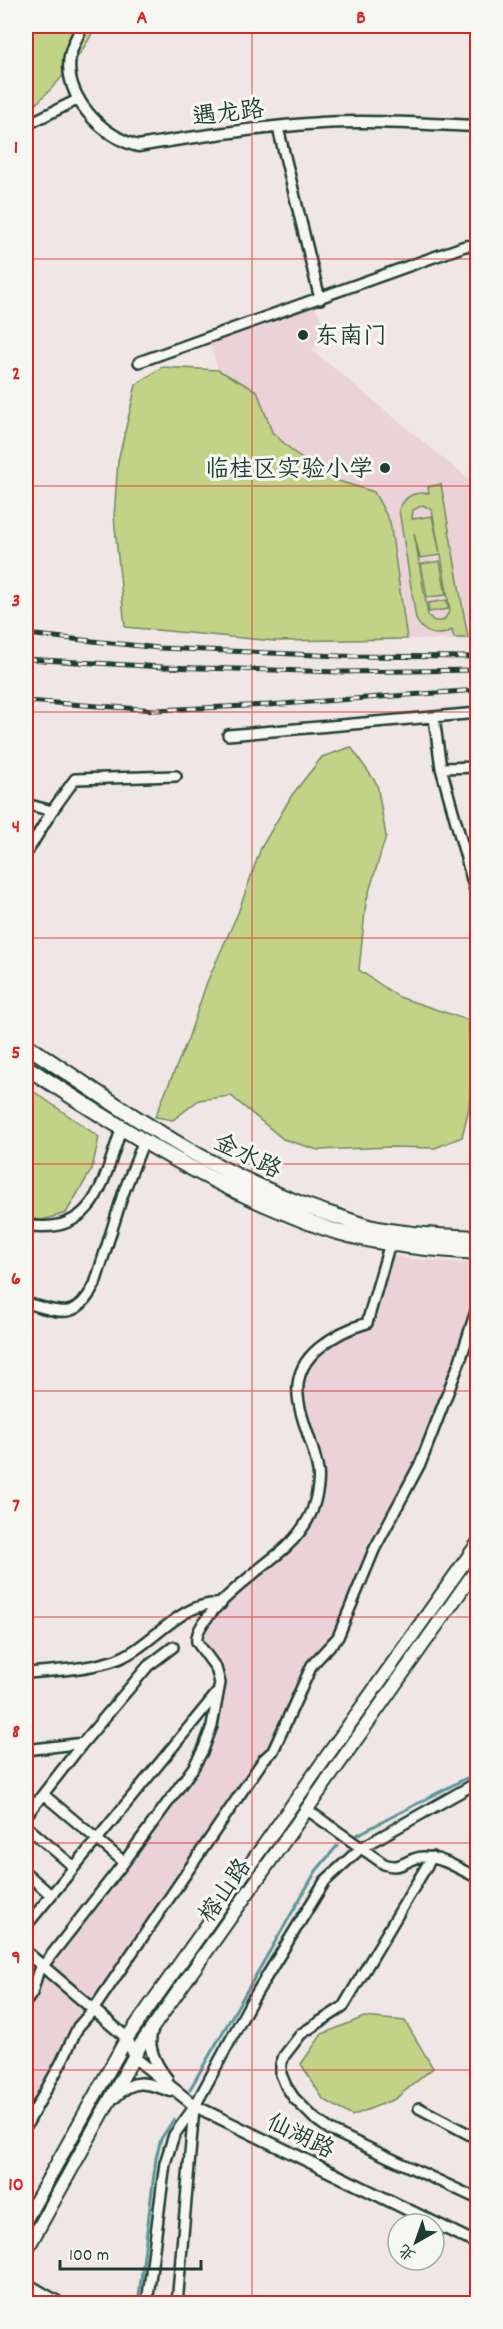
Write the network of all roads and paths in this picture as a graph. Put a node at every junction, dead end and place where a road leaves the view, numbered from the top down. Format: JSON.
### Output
{"nodes":[{"id":1,"x":82,"y":26,"type":"edge"},
{"id":2,"x":79,"y":99,"type":"junction"},
{"id":3,"x":26,"y":125,"type":"edge"},
{"id":4,"x":477,"y":126,"type":"edge"},
{"id":5,"x":278,"y":128,"type":"junction"},
{"id":6,"x":477,"y":245,"type":"edge"},
{"id":7,"x":320,"y":299,"type":"junction"},
{"id":8,"x":139,"y":362,"type":"dead end"},
{"id":9,"x":477,"y":713,"type":"edge"},
{"id":10,"x":434,"y":718,"type":"junction"},
{"id":11,"x":228,"y":735,"type":"dead end"},
{"id":12,"x":477,"y":767,"type":"edge"},
{"id":13,"x":441,"y":768,"type":"junction"},
{"id":14,"x":176,"y":776,"type":"dead end"},
{"id":15,"x":26,"y":804,"type":"edge"},
{"id":16,"x":52,"y":811,"type":"junction"},
{"id":17,"x":26,"y":852,"type":"edge"},
{"id":18,"x":477,"y":901,"type":"edge"},
{"id":19,"x":26,"y":1045,"type":"edge"},
{"id":20,"x":26,"y":1067,"type":"edge"},
{"id":21,"x":122,"y":1130,"type":"junction"},
{"id":22,"x":143,"y":1143,"type":"junction"},
{"id":23,"x":26,"y":1225,"type":"edge"},
{"id":24,"x":477,"y":1238,"type":"edge"},
{"id":25,"x":390,"y":1243,"type":"junction"},
{"id":26,"x":477,"y":1251,"type":"edge"},
{"id":27,"x":26,"y":1303,"type":"edge"},
{"id":28,"x":477,"y":1305,"type":"edge"},
{"id":29,"x":477,"y":1543,"type":"edge"},
{"id":30,"x":477,"y":1567,"type":"edge"},
{"id":31,"x":221,"y":1604,"type":"junction"},
{"id":32,"x":173,"y":1647,"type":"dead end"},
{"id":33,"x":26,"y":1674,"type":"edge"},
{"id":34,"x":219,"y":1691,"type":"junction"},
{"id":35,"x":82,"y":1743,"type":"junction"},
{"id":36,"x":26,"y":1750,"type":"edge"},
{"id":37,"x":477,"y":1782,"type":"edge"},
{"id":38,"x":44,"y":1795,"type":"junction"},
{"id":39,"x":306,"y":1809,"type":"junction"},
{"id":40,"x":26,"y":1816,"type":"edge"},
{"id":41,"x":26,"y":1826,"type":"edge"},
{"id":42,"x":97,"y":1840,"type":"junction"},
{"id":43,"x":361,"y":1848,"type":"junction"},
{"id":44,"x":432,"y":1857,"type":"junction"},
{"id":45,"x":124,"y":1862,"type":"junction"},
{"id":46,"x":74,"y":1868,"type":"junction"},
{"id":47,"x":26,"y":1873,"type":"edge"},
{"id":48,"x":477,"y":1878,"type":"edge"},
{"id":49,"x":51,"y":1895,"type":"junction"},
{"id":50,"x":26,"y":1926,"type":"edge"},
{"id":51,"x":26,"y":1952,"type":"edge"},
{"id":52,"x":42,"y":1967,"type":"junction"},
{"id":53,"x":26,"y":2002,"type":"edge"},
{"id":54,"x":93,"y":2010,"type":"junction"},
{"id":55,"x":136,"y":2025,"type":"junction"},
{"id":56,"x":116,"y":2027,"type":"junction"},
{"id":57,"x":153,"y":2028,"type":"junction"},
{"id":58,"x":127,"y":2038,"type":"junction"},
{"id":59,"x":118,"y":2055,"type":"junction"},
{"id":60,"x":135,"y":2058,"type":"junction"},
{"id":61,"x":178,"y":2093,"type":"junction"},
{"id":62,"x":109,"y":2104,"type":"junction"},
{"id":63,"x":195,"y":2106,"type":"junction"},
{"id":64,"x":419,"y":2108,"type":"dead end"},
{"id":65,"x":26,"y":2126,"type":"edge"},
{"id":66,"x":477,"y":2139,"type":"edge"},
{"id":67,"x":477,"y":2199,"type":"edge"},
{"id":68,"x":26,"y":2219,"type":"edge"},
{"id":69,"x":477,"y":2244,"type":"edge"},
{"id":70,"x":26,"y":2251,"type":"edge"},
{"id":71,"x":26,"y":2283,"type":"edge"},
{"id":72,"x":62,"y":2304,"type":"edge"},
{"id":73,"x":147,"y":2304,"type":"edge"},
{"id":74,"x":177,"y":2304,"type":"edge"}],
"edges":[{"from":1,"to":2,"type":"street","name":"遇龙路"},
{"from":2,"to":3,"type":"street"},
{"from":2,"to":5,"type":"street","name":"遇龙路"},
{"from":4,"to":5,"type":"street","name":"遇龙路"},
{"from":5,"to":7,"type":"street"},
{"from":6,"to":7,"type":"street"},
{"from":7,"to":8,"type":"street"},
{"from":9,"to":10,"type":"street"},
{"from":10,"to":11,"type":"street"},
{"from":10,"to":13,"type":"street"},
{"from":12,"to":13,"type":"street"},
{"from":13,"to":18,"type":"street"},
{"from":14,"to":16,"type":"street"},
{"from":15,"to":16,"type":"street"},
{"from":16,"to":17,"type":"street"},
{"from":19,"to":24,"type":"main road","name":"金水路"},
{"from":20,"to":21,"type":"main road","name":"金水路"},
{"from":21,"to":22,"type":"main road","name":"金水路"},
{"from":21,"to":23,"type":"street"},
{"from":22,"to":25,"type":"main road","name":"金水路"},
{"from":22,"to":27,"type":"street"},
{"from":25,"to":26,"type":"main road","name":"金水路"},
{"from":25,"to":31,"type":"street"},
{"from":28,"to":54,"type":"street"},
{"from":29,"to":55,"type":"main road","name":"榕山路"},
{"from":30,"to":39,"type":"main road","name":"榕山路"},
{"from":31,"to":33,"type":"street"},
{"from":31,"to":34,"type":"street"},
{"from":32,"to":35,"type":"street"},
{"from":34,"to":42,"type":"street"},
{"from":34,"to":45,"type":"street"},
{"from":35,"to":36,"type":"street"},
{"from":35,"to":38,"type":"street"},
{"from":37,"to":43,"type":"street"},
{"from":38,"to":40,"type":"street"},
{"from":38,"to":42,"type":"street"},
{"from":39,"to":43,"type":"street"},
{"from":39,"to":57,"type":"main road","name":"榕山路"},
{"from":41,"to":46,"type":"street"},
{"from":42,"to":45,"type":"street"},
{"from":42,"to":46,"type":"street"},
{"from":43,"to":44,"type":"street"},
{"from":43,"to":63,"type":"street"},
{"from":44,"to":48,"type":"street"},
{"from":44,"to":67,"type":"street"},
{"from":45,"to":52,"type":"street"},
{"from":46,"to":49,"type":"street"},
{"from":47,"to":49,"type":"street"},
{"from":49,"to":50,"type":"street"},
{"from":51,"to":52,"type":"street"},
{"from":52,"to":53,"type":"street"},
{"from":52,"to":54,"type":"street"},
{"from":54,"to":56,"type":"street"},
{"from":54,"to":65,"type":"street"},
{"from":55,"to":56,"type":"street"},
{"from":55,"to":58,"type":"main road","name":"榕山路"},
{"from":56,"to":58,"type":"street"},
{"from":56,"to":59,"type":"street"},
{"from":57,"to":60,"type":"main road","name":"榕山路"},
{"from":57,"to":61,"type":"street"},
{"from":58,"to":59,"type":"main road","name":"榕山路"},
{"from":58,"to":60,"type":"street","name":"仙湖路"},
{"from":59,"to":68,"type":"main road","name":"榕山路"},
{"from":60,"to":61,"type":"street","name":"仙湖路"},
{"from":60,"to":62,"type":"main road","name":"榕山路"},
{"from":61,"to":62,"type":"street"},
{"from":61,"to":63,"type":"street","name":"仙湖路"},
{"from":62,"to":70,"type":"main road","name":"榕山路"},
{"from":63,"to":69,"type":"street","name":"仙湖路"},
{"from":63,"to":73,"type":"street"},
{"from":63,"to":74,"type":"street"},
{"from":64,"to":66,"type":"street"},
{"from":71,"to":72,"type":"street"}]}
